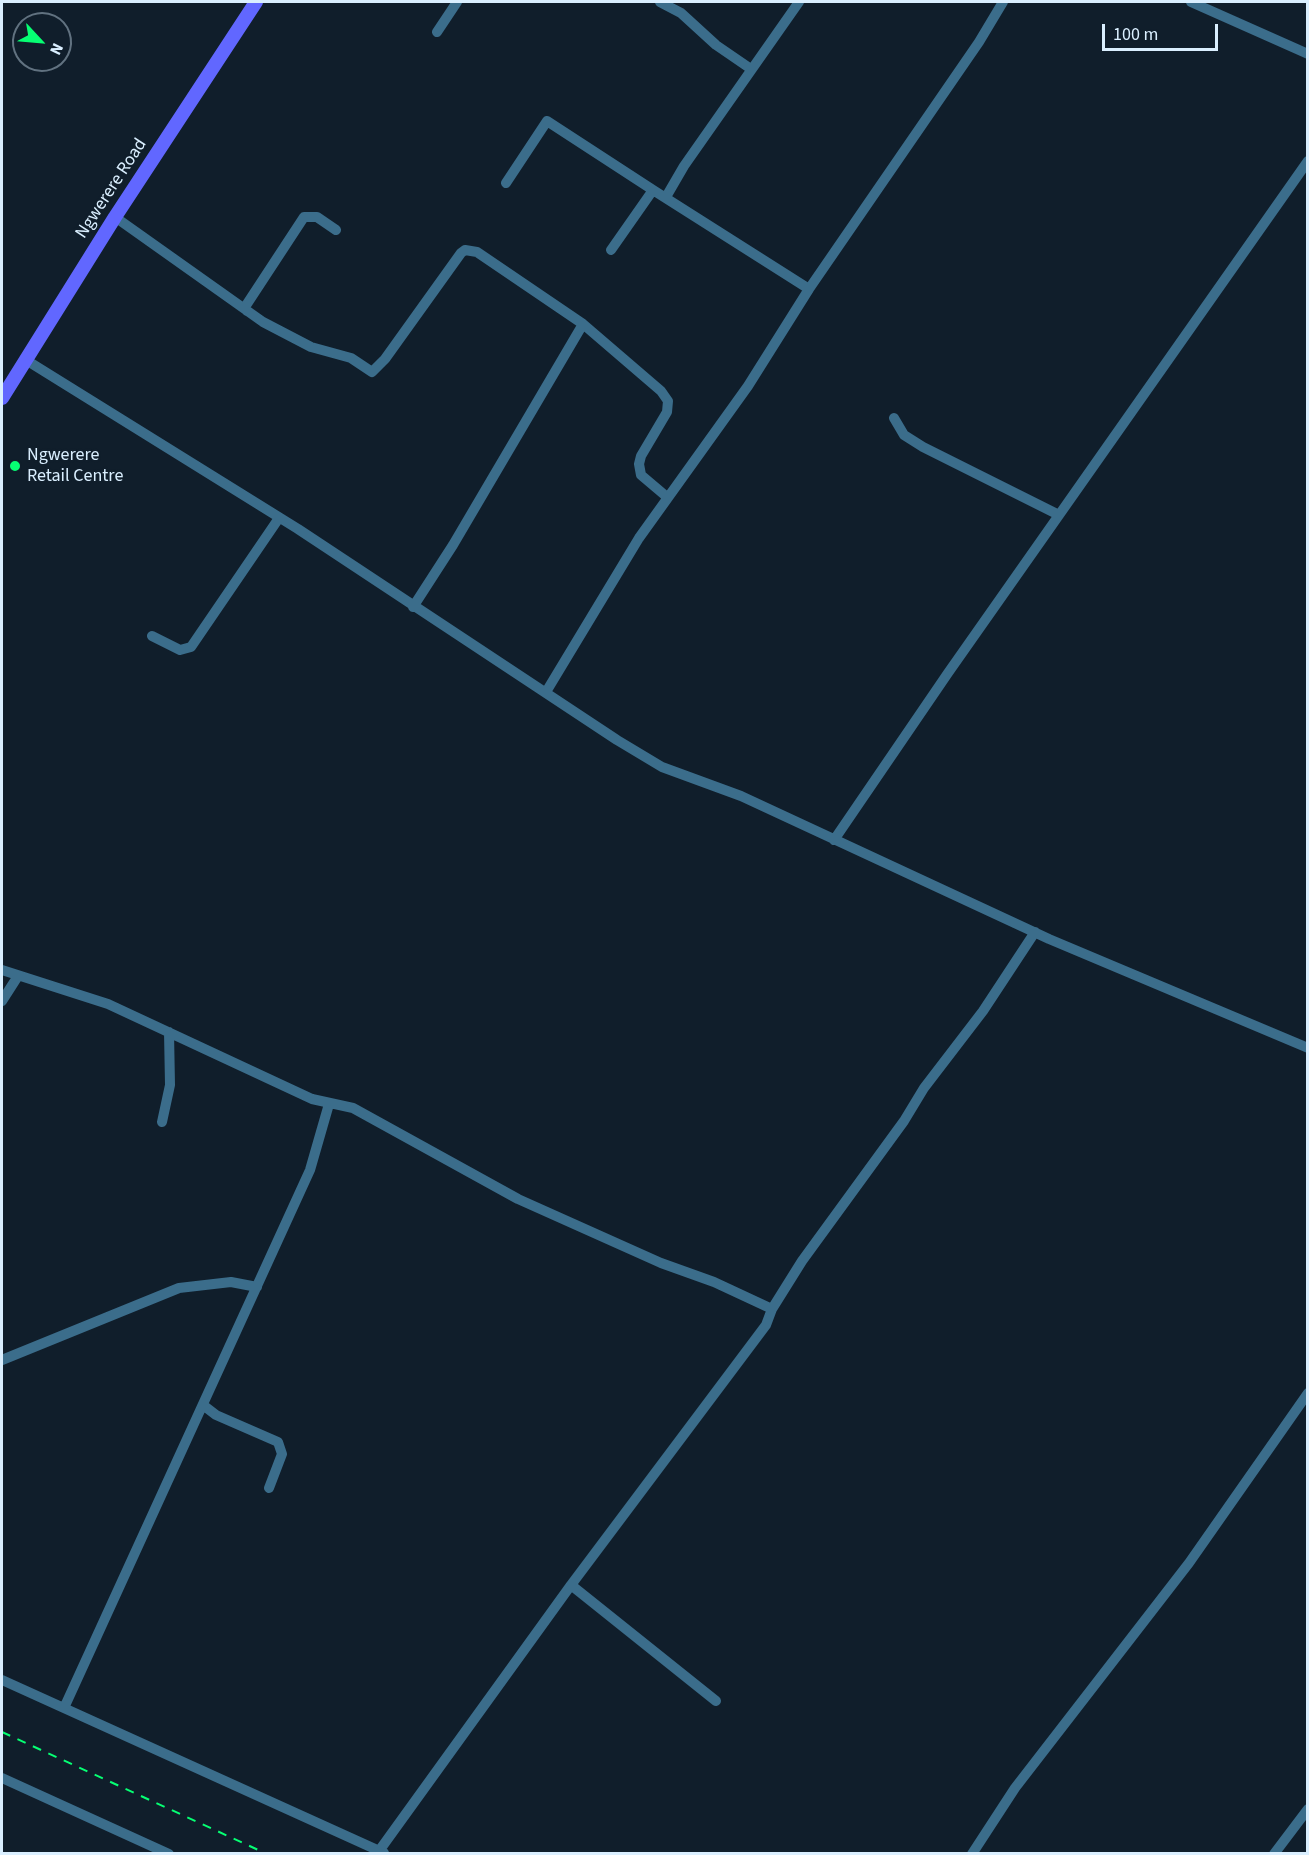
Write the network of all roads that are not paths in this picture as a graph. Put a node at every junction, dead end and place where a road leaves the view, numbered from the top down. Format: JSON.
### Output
{"nodes":[{"id":1,"x":256,"y":2,"type":"edge"},
{"id":2,"x":456,"y":2,"type":"edge"},
{"id":3,"x":660,"y":2,"type":"edge"},
{"id":4,"x":799,"y":2,"type":"edge"},
{"id":5,"x":1004,"y":2,"type":"edge"},
{"id":6,"x":1191,"y":2,"type":"edge"},
{"id":7,"x":437,"y":32,"type":"dead end"},
{"id":8,"x":1308,"y":54,"type":"edge"},
{"id":9,"x":751,"y":69,"type":"junction"},
{"id":10,"x":1308,"y":161,"type":"edge"},
{"id":11,"x":506,"y":183,"type":"dead end"},
{"id":12,"x":652,"y":190,"type":"junction"},
{"id":13,"x":666,"y":197,"type":"junction"},
{"id":14,"x":115,"y":217,"type":"junction"},
{"id":15,"x":336,"y":230,"type":"dead end"},
{"id":16,"x":612,"y":250,"type":"dead end"},
{"id":17,"x":809,"y":289,"type":"junction"},
{"id":18,"x":246,"y":311,"type":"junction"},
{"id":19,"x":583,"y":324,"type":"junction"},
{"id":20,"x":26,"y":360,"type":"junction"},
{"id":21,"x":2,"y":398,"type":"edge"},
{"id":22,"x":894,"y":418,"type":"dead end"},
{"id":23,"x":667,"y":497,"type":"junction"},
{"id":24,"x":1059,"y":515,"type":"junction"},
{"id":25,"x":279,"y":518,"type":"junction"},
{"id":26,"x":412,"y":607,"type":"junction"},
{"id":27,"x":152,"y":636,"type":"dead end"},
{"id":28,"x":546,"y":692,"type":"junction"},
{"id":29,"x":834,"y":840,"type":"junction"},
{"id":30,"x":1035,"y":932,"type":"junction"},
{"id":31,"x":2,"y":970,"type":"edge"},
{"id":32,"x":18,"y":976,"type":"junction"},
{"id":33,"x":2,"y":1001,"type":"edge"},
{"id":34,"x":169,"y":1032,"type":"junction"},
{"id":35,"x":1308,"y":1048,"type":"edge"},
{"id":36,"x":329,"y":1104,"type":"junction"},
{"id":37,"x":162,"y":1122,"type":"dead end"},
{"id":38,"x":257,"y":1287,"type":"junction"},
{"id":39,"x":772,"y":1309,"type":"junction"},
{"id":40,"x":2,"y":1360,"type":"edge"},
{"id":41,"x":1308,"y":1393,"type":"edge"},
{"id":42,"x":203,"y":1405,"type":"junction"},
{"id":43,"x":269,"y":1488,"type":"dead end"},
{"id":44,"x":571,"y":1586,"type":"junction"},
{"id":45,"x":2,"y":1680,"type":"edge"},
{"id":46,"x":716,"y":1701,"type":"dead end"},
{"id":47,"x":64,"y":1708,"type":"junction"},
{"id":48,"x":2,"y":1778,"type":"edge"},
{"id":49,"x":1308,"y":1809,"type":"edge"},
{"id":50,"x":382,"y":1852,"type":"edge"},
{"id":51,"x":169,"y":1854,"type":"edge"},
{"id":52,"x":972,"y":1854,"type":"edge"},
{"id":53,"x":1274,"y":1854,"type":"edge"}],
"edges":[{"from":1,"to":14,"type":"main road","name":"Ngwerere Road"},
{"from":2,"to":7,"type":"street"},
{"from":3,"to":9,"type":"street"},
{"from":4,"to":9,"type":"street"},
{"from":5,"to":17,"type":"street"},
{"from":6,"to":8,"type":"street"},
{"from":9,"to":13,"type":"street"},
{"from":10,"to":24,"type":"street"},
{"from":11,"to":12,"type":"street"},
{"from":12,"to":13,"type":"street"},
{"from":12,"to":16,"type":"street"},
{"from":13,"to":17,"type":"street"},
{"from":14,"to":18,"type":"street"},
{"from":14,"to":20,"type":"main road","name":"Ngwerere Road"},
{"from":15,"to":18,"type":"street"},
{"from":17,"to":23,"type":"street"},
{"from":18,"to":19,"type":"street"},
{"from":19,"to":23,"type":"street"},
{"from":19,"to":26,"type":"street"},
{"from":20,"to":21,"type":"main road","name":"Ngwerere Road"},
{"from":20,"to":25,"type":"street"},
{"from":22,"to":24,"type":"street"},
{"from":23,"to":28,"type":"street"},
{"from":24,"to":29,"type":"street"},
{"from":25,"to":26,"type":"street"},
{"from":25,"to":27,"type":"street"},
{"from":26,"to":28,"type":"street"},
{"from":28,"to":29,"type":"street"},
{"from":29,"to":30,"type":"street"},
{"from":30,"to":35,"type":"street"},
{"from":30,"to":39,"type":"street"},
{"from":31,"to":32,"type":"street"},
{"from":32,"to":33,"type":"street"},
{"from":32,"to":34,"type":"street"},
{"from":34,"to":36,"type":"street"},
{"from":34,"to":37,"type":"street"},
{"from":36,"to":38,"type":"street"},
{"from":36,"to":39,"type":"street"},
{"from":38,"to":40,"type":"street"},
{"from":38,"to":42,"type":"street"},
{"from":39,"to":44,"type":"street"},
{"from":41,"to":52,"type":"street"},
{"from":42,"to":43,"type":"street"},
{"from":42,"to":47,"type":"street"},
{"from":44,"to":46,"type":"street"},
{"from":44,"to":50,"type":"street"},
{"from":45,"to":47,"type":"street"},
{"from":47,"to":50,"type":"street"},
{"from":48,"to":51,"type":"street"},
{"from":49,"to":53,"type":"street"}]}
